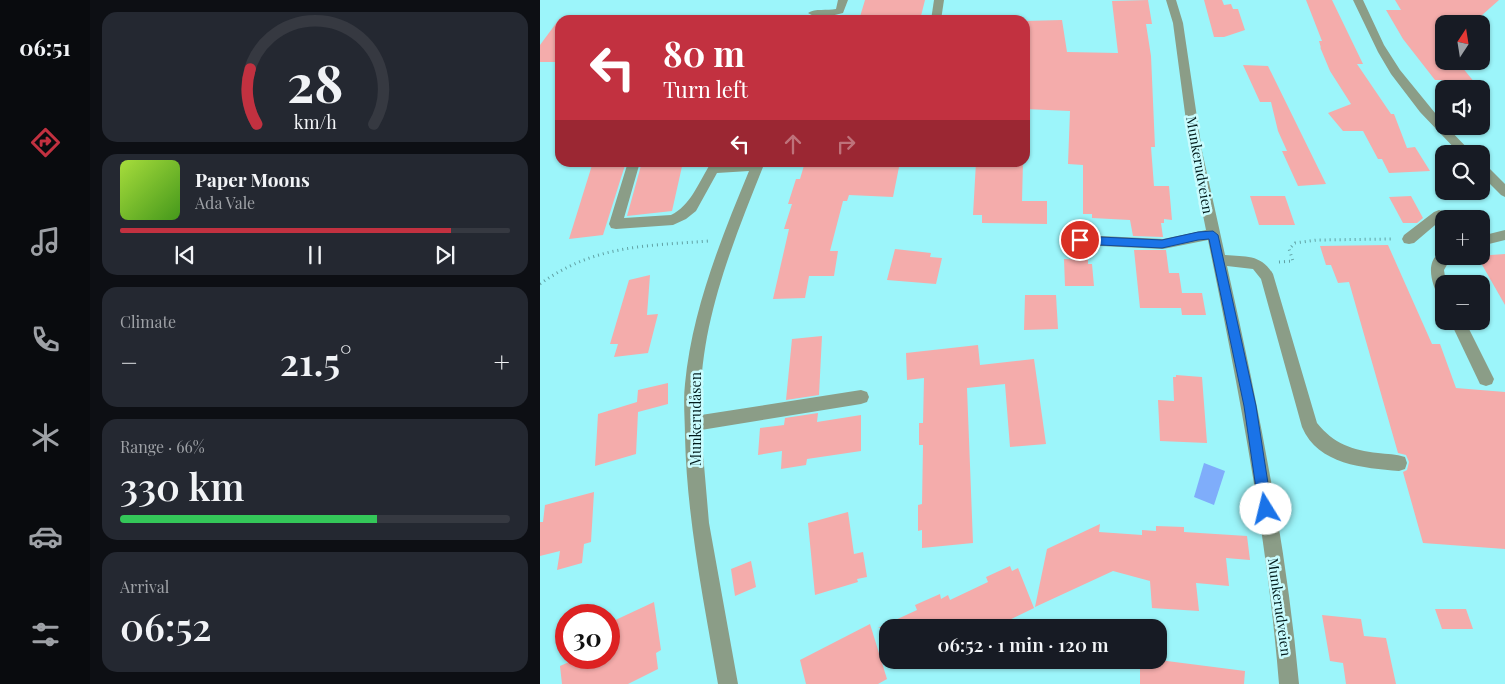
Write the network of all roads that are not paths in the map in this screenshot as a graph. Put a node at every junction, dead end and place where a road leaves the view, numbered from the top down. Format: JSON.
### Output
{"nodes":[{"id":1,"x":818,"y":0,"type":"edge"},
{"id":2,"x":843,"y":0,"type":"edge"},
{"id":3,"x":940,"y":0,"type":"edge"},
{"id":4,"x":1171,"y":0,"type":"edge"},
{"id":5,"x":1358,"y":0,"type":"edge"},
{"id":6,"x":813,"y":15,"type":"edge"},
{"id":7,"x":823,"y":15,"type":"edge"},
{"id":8,"x":937,"y":15,"type":"edge"},
{"id":9,"x":1458,"y":145,"type":"edge"},
{"id":10,"x":633,"y":167,"type":"edge"},
{"id":11,"x":731,"y":167,"type":"edge"},
{"id":12,"x":757,"y":167,"type":"edge"},
{"id":13,"x":1490,"y":176,"type":"edge"},
{"id":14,"x":1505,"y":192,"type":"edge"},
{"id":15,"x":1435,"y":218,"type":"edge"},
{"id":16,"x":1213,"y":235,"type":"junction"},
{"id":17,"x":1505,"y":235,"type":"edge"},
{"id":18,"x":1490,"y":238,"type":"edge"},
{"id":19,"x":1409,"y":239,"type":"road end"},
{"id":20,"x":1080,"y":240,"type":"dead end"},
{"id":21,"x":1218,"y":260,"type":"junction"},
{"id":22,"x":1462,"y":330,"type":"edge"},
{"id":23,"x":1486,"y":379,"type":"dead end"},
{"id":24,"x":861,"y":397,"type":"dead end"},
{"id":25,"x":693,"y":424,"type":"junction"},
{"id":26,"x":1399,"y":463,"type":"dead end"},
{"id":27,"x":728,"y":684,"type":"edge"},
{"id":28,"x":1289,"y":684,"type":"edge"}],
"edges":[{"from":1,"to":6,"type":"street"},
{"from":2,"to":7,"type":"street"},
{"from":3,"to":8,"type":"street"},
{"from":4,"to":16,"type":"street","name":"Munkerudveien"},
{"from":5,"to":9,"type":"street"},
{"from":10,"to":11,"type":"street"},
{"from":12,"to":25,"type":"street","name":"Munkerudåsen"},
{"from":13,"to":14,"type":"street"},
{"from":15,"to":19,"type":"street"},
{"from":16,"to":20,"type":"street"},
{"from":16,"to":21,"type":"street","name":"Munkerudveien"},
{"from":17,"to":18,"type":"street"},
{"from":21,"to":26,"type":"street"},
{"from":21,"to":28,"type":"street","name":"Munkerudveien"},
{"from":22,"to":23,"type":"street"},
{"from":24,"to":25,"type":"street"},
{"from":25,"to":27,"type":"street","name":"Munkerudåsen"}]}
